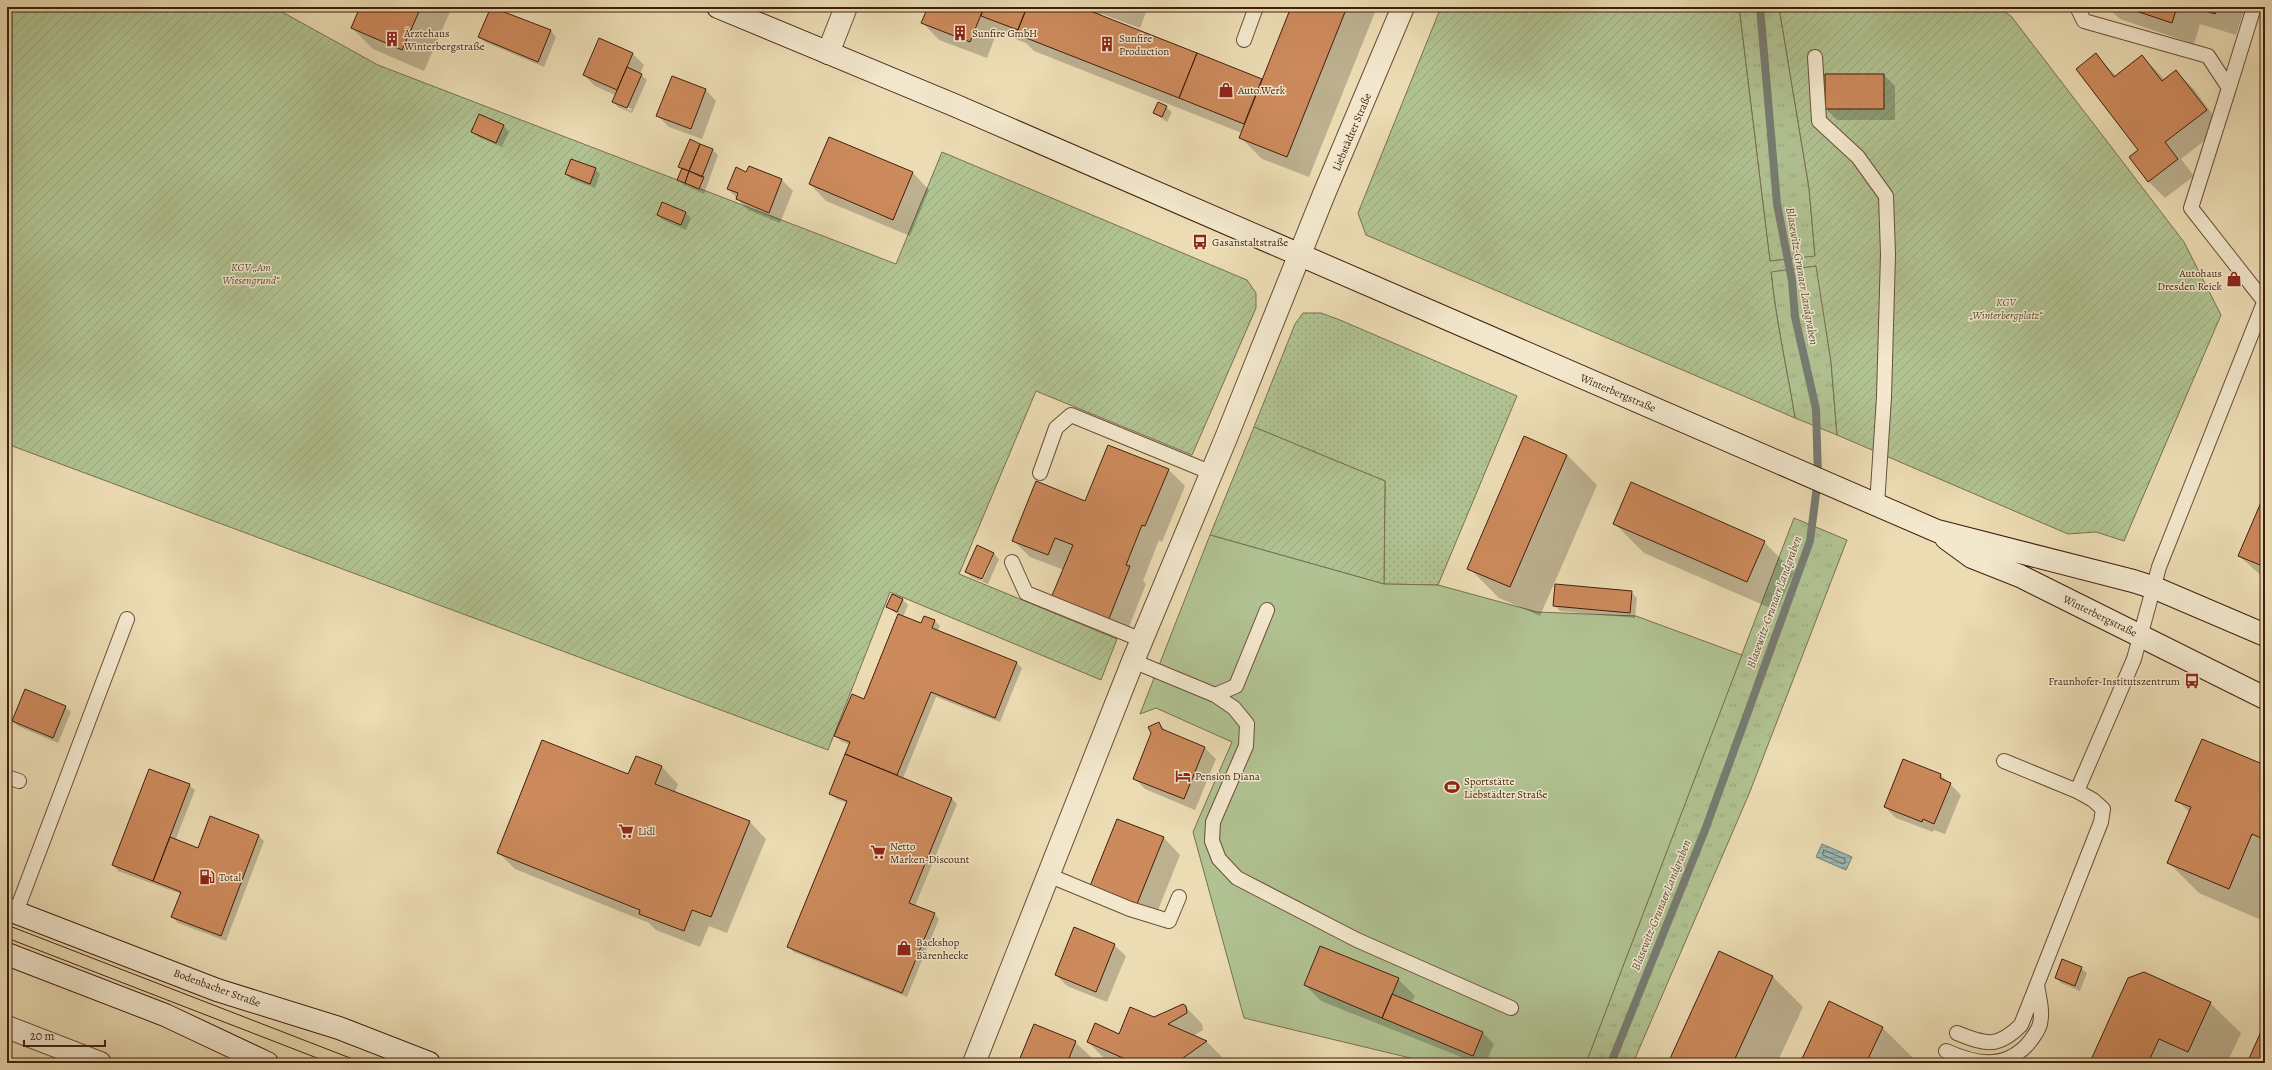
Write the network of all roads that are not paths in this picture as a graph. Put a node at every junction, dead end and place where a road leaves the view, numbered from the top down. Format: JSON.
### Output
{"nodes":[{"id":1,"x":718,"y":7,"type":"edge"},
{"id":2,"x":846,"y":7,"type":"edge"},
{"id":3,"x":1256,"y":7,"type":"edge"},
{"id":4,"x":1403,"y":7,"type":"edge"},
{"id":5,"x":2077,"y":7,"type":"edge"},
{"id":6,"x":2254,"y":7,"type":"edge"},
{"id":7,"x":1244,"y":40,"type":"dead end"},
{"id":8,"x":828,"y":53,"type":"junction"},
{"id":9,"x":1815,"y":57,"type":"dead end"},
{"id":10,"x":2229,"y":88,"type":"junction"},
{"id":11,"x":1299,"y":256,"type":"junction"},
{"id":12,"x":2265,"y":300,"type":"edge"},
{"id":13,"x":1040,"y":473,"type":"dead end"},
{"id":14,"x":1212,"y":473,"type":"junction"},
{"id":15,"x":1877,"y":506,"type":"junction"},
{"id":16,"x":1937,"y":531,"type":"junction"},
{"id":17,"x":1012,"y":562,"type":"dead end"},
{"id":18,"x":2155,"y":588,"type":"junction"},
{"id":19,"x":1267,"y":610,"type":"dead end"},
{"id":20,"x":127,"y":619,"type":"dead end"},
{"id":21,"x":2265,"y":634,"type":"edge"},
{"id":22,"x":2141,"y":636,"type":"junction"},
{"id":23,"x":1142,"y":640,"type":"junction"},
{"id":24,"x":1133,"y":661,"type":"junction"},
{"id":25,"x":1215,"y":695,"type":"junction"},
{"id":26,"x":2265,"y":698,"type":"edge"},
{"id":27,"x":2004,"y":761,"type":"dead end"},
{"id":28,"x":2077,"y":791,"type":"junction"},
{"id":29,"x":1048,"y":874,"type":"junction"},
{"id":30,"x":1179,"y":897,"type":"dead end"},
{"id":31,"x":11,"y":910,"type":"edge"},
{"id":32,"x":7,"y":954,"type":"edge"},
{"id":33,"x":2037,"y":984,"type":"junction"},
{"id":34,"x":1511,"y":1008,"type":"dead end"},
{"id":35,"x":7,"y":1027,"type":"edge"},
{"id":36,"x":1957,"y":1033,"type":"dead end"},
{"id":37,"x":1946,"y":1051,"type":"dead end"},
{"id":38,"x":100,"y":1063,"type":"edge"},
{"id":39,"x":267,"y":1063,"type":"edge"},
{"id":40,"x":429,"y":1063,"type":"edge"},
{"id":41,"x":974,"y":1063,"type":"edge"}],
"edges":[{"from":1,"to":8,"type":"main road","name":"Winterbergstraße"},
{"from":2,"to":8,"type":"main road"},
{"from":3,"to":7,"type":"lane"},
{"from":4,"to":11,"type":"main road","name":"Liebstädter Straße"},
{"from":5,"to":10,"type":"lane"},
{"from":6,"to":10,"type":"lane"},
{"from":8,"to":11,"type":"main road","name":"Winterbergstraße"},
{"from":9,"to":15,"type":"lane"},
{"from":10,"to":12,"type":"lane"},
{"from":11,"to":14,"type":"main road","name":"Liebstädter Straße"},
{"from":11,"to":15,"type":"main road","name":"Winterbergstraße"},
{"from":12,"to":18,"type":"lane"},
{"from":13,"to":14,"type":"lane"},
{"from":14,"to":23,"type":"main road","name":"Liebstädter Straße"},
{"from":15,"to":16,"type":"main road","name":"Winterbergstraße"},
{"from":16,"to":18,"type":"main road","name":"Winterbergstraße"},
{"from":16,"to":22,"type":"main road","name":"Winterbergstraße"},
{"from":17,"to":23,"type":"lane"},
{"from":18,"to":21,"type":"main road","name":"Winterbergstraße"},
{"from":18,"to":22,"type":"lane"},
{"from":19,"to":25,"type":"lane"},
{"from":20,"to":31,"type":"lane"},
{"from":22,"to":26,"type":"main road","name":"Winterbergstraße"},
{"from":22,"to":28,"type":"lane"},
{"from":23,"to":24,"type":"main road","name":"Liebstädter Straße"},
{"from":24,"to":25,"type":"lane"},
{"from":24,"to":29,"type":"main road","name":"Liebstädter Straße"},
{"from":25,"to":34,"type":"lane"},
{"from":27,"to":28,"type":"lane"},
{"from":28,"to":33,"type":"lane"},
{"from":29,"to":30,"type":"lane"},
{"from":29,"to":41,"type":"main road","name":"Liebstädter Straße"},
{"from":31,"to":40,"type":"main road","name":"Bodenbacher Straße"},
{"from":32,"to":39,"type":"main road"},
{"from":33,"to":36,"type":"lane"},
{"from":33,"to":37,"type":"lane"},
{"from":35,"to":38,"type":"main road"}]}
